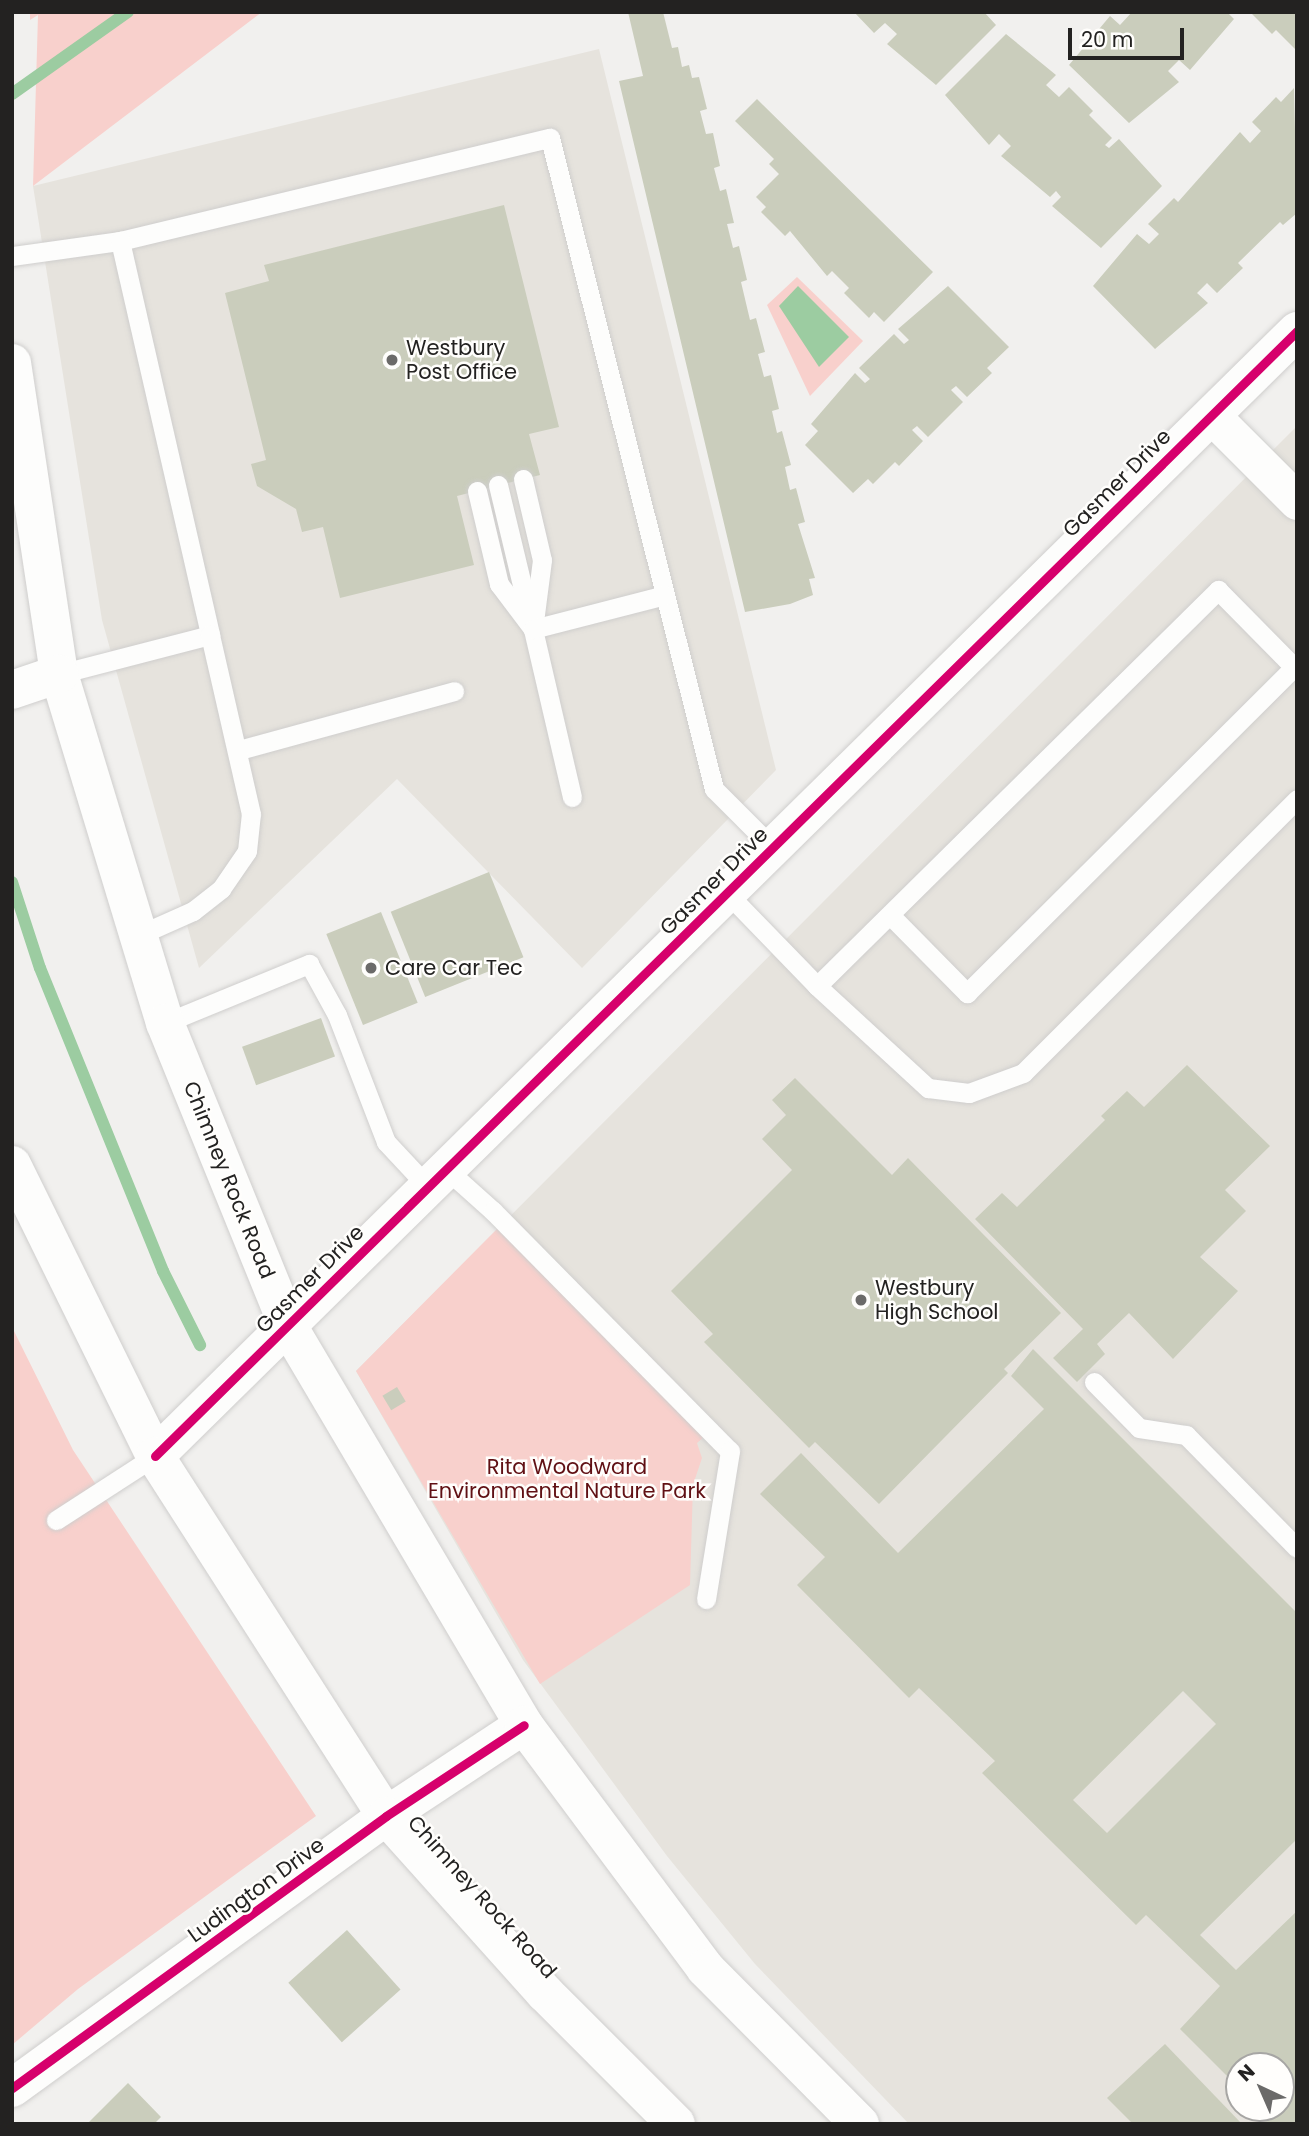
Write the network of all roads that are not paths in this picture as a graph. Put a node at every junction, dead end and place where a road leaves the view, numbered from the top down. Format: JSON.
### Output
{"nodes":[{"id":1,"x":120,"y":242,"type":"junction"},
{"id":2,"x":12,"y":256,"type":"edge"},
{"id":3,"x":1297,"y":331,"type":"edge"},
{"id":4,"x":12,"y":363,"type":"edge"},
{"id":5,"x":1211,"y":415,"type":"junction"},
{"id":6,"x":523,"y":479,"type":"dead end"},
{"id":7,"x":498,"y":485,"type":"dead end"},
{"id":8,"x":477,"y":491,"type":"dead end"},
{"id":9,"x":1297,"y":501,"type":"edge"},
{"id":10,"x":665,"y":595,"type":"junction"},
{"id":11,"x":533,"y":629,"type":"junction"},
{"id":12,"x":209,"y":635,"type":"junction"},
{"id":13,"x":1295,"y":669,"type":"edge"},
{"id":14,"x":59,"y":674,"type":"junction"},
{"id":15,"x":12,"y":690,"type":"edge"},
{"id":16,"x":454,"y":691,"type":"dead end"},
{"id":17,"x":239,"y":750,"type":"junction"},
{"id":18,"x":572,"y":797,"type":"dead end"},
{"id":19,"x":1297,"y":799,"type":"edge"},
{"id":20,"x":773,"y":848,"type":"junction"},
{"id":21,"x":727,"y":893,"type":"junction"},
{"id":22,"x":890,"y":915,"type":"junction"},
{"id":23,"x":138,"y":935,"type":"junction"},
{"id":24,"x":817,"y":986,"type":"junction"},
{"id":25,"x":165,"y":1023,"type":"junction"},
{"id":26,"x":12,"y":1165,"type":"edge"},
{"id":27,"x":437,"y":1178,"type":"junction"},
{"id":28,"x":288,"y":1326,"type":"junction"},
{"id":29,"x":1094,"y":1382,"type":"dead end"},
{"id":30,"x":155,"y":1456,"type":"junction"},
{"id":31,"x":56,"y":1520,"type":"dead end"},
{"id":32,"x":1297,"y":1548,"type":"edge"},
{"id":33,"x":706,"y":1599,"type":"dead end"},
{"id":34,"x":524,"y":1725,"type":"junction"},
{"id":35,"x":386,"y":1816,"type":"junction"},
{"id":36,"x":12,"y":2088,"type":"edge"},
{"id":37,"x":676,"y":2124,"type":"edge"},
{"id":38,"x":860,"y":2124,"type":"edge"}],
"edges":[{"from":1,"to":2,"type":"lane"},
{"from":1,"to":10,"type":"lane"},
{"from":1,"to":12,"type":"lane"},
{"from":3,"to":5,"type":"main road","name":"Gasmer Drive"},
{"from":4,"to":14,"type":"main road","name":"Chimney Rock Road"},
{"from":5,"to":9,"type":"street"},
{"from":5,"to":20,"type":"main road","name":"Gasmer Drive"},
{"from":6,"to":11,"type":"lane"},
{"from":7,"to":11,"type":"lane"},
{"from":8,"to":11,"type":"lane"},
{"from":10,"to":11,"type":"lane"},
{"from":10,"to":20,"type":"lane"},
{"from":11,"to":18,"type":"lane"},
{"from":12,"to":14,"type":"lane"},
{"from":12,"to":17,"type":"lane"},
{"from":13,"to":22,"type":"lane"},
{"from":13,"to":22,"type":"lane"},
{"from":14,"to":15,"type":"main road"},
{"from":14,"to":23,"type":"main road","name":"Chimney Rock Road"},
{"from":16,"to":17,"type":"lane"},
{"from":17,"to":23,"type":"lane"},
{"from":19,"to":24,"type":"lane"},
{"from":20,"to":21,"type":"main road","name":"Gasmer Drive"},
{"from":21,"to":24,"type":"lane"},
{"from":21,"to":27,"type":"main road","name":"Gasmer Drive"},
{"from":22,"to":24,"type":"lane"},
{"from":23,"to":25,"type":"main road","name":"Chimney Rock Road"},
{"from":25,"to":27,"type":"lane"},
{"from":25,"to":28,"type":"main road","name":"Chimney Rock Road"},
{"from":26,"to":30,"type":"main road","name":"Chimney Rock Road"},
{"from":27,"to":28,"type":"main road","name":"Gasmer Drive"},
{"from":27,"to":33,"type":"lane"},
{"from":28,"to":30,"type":"main road","name":"Gasmer Drive"},
{"from":28,"to":34,"type":"main road","name":"Chimney Rock Road"},
{"from":29,"to":32,"type":"lane"},
{"from":30,"to":31,"type":"lane"},
{"from":30,"to":35,"type":"main road","name":"Chimney Rock Road"},
{"from":34,"to":35,"type":"main road","name":"Ludington Drive"},
{"from":34,"to":38,"type":"main road","name":"Chimney Rock Road"},
{"from":35,"to":36,"type":"main road","name":"Ludington Drive"},
{"from":35,"to":37,"type":"main road","name":"Chimney Rock Road"}]}
